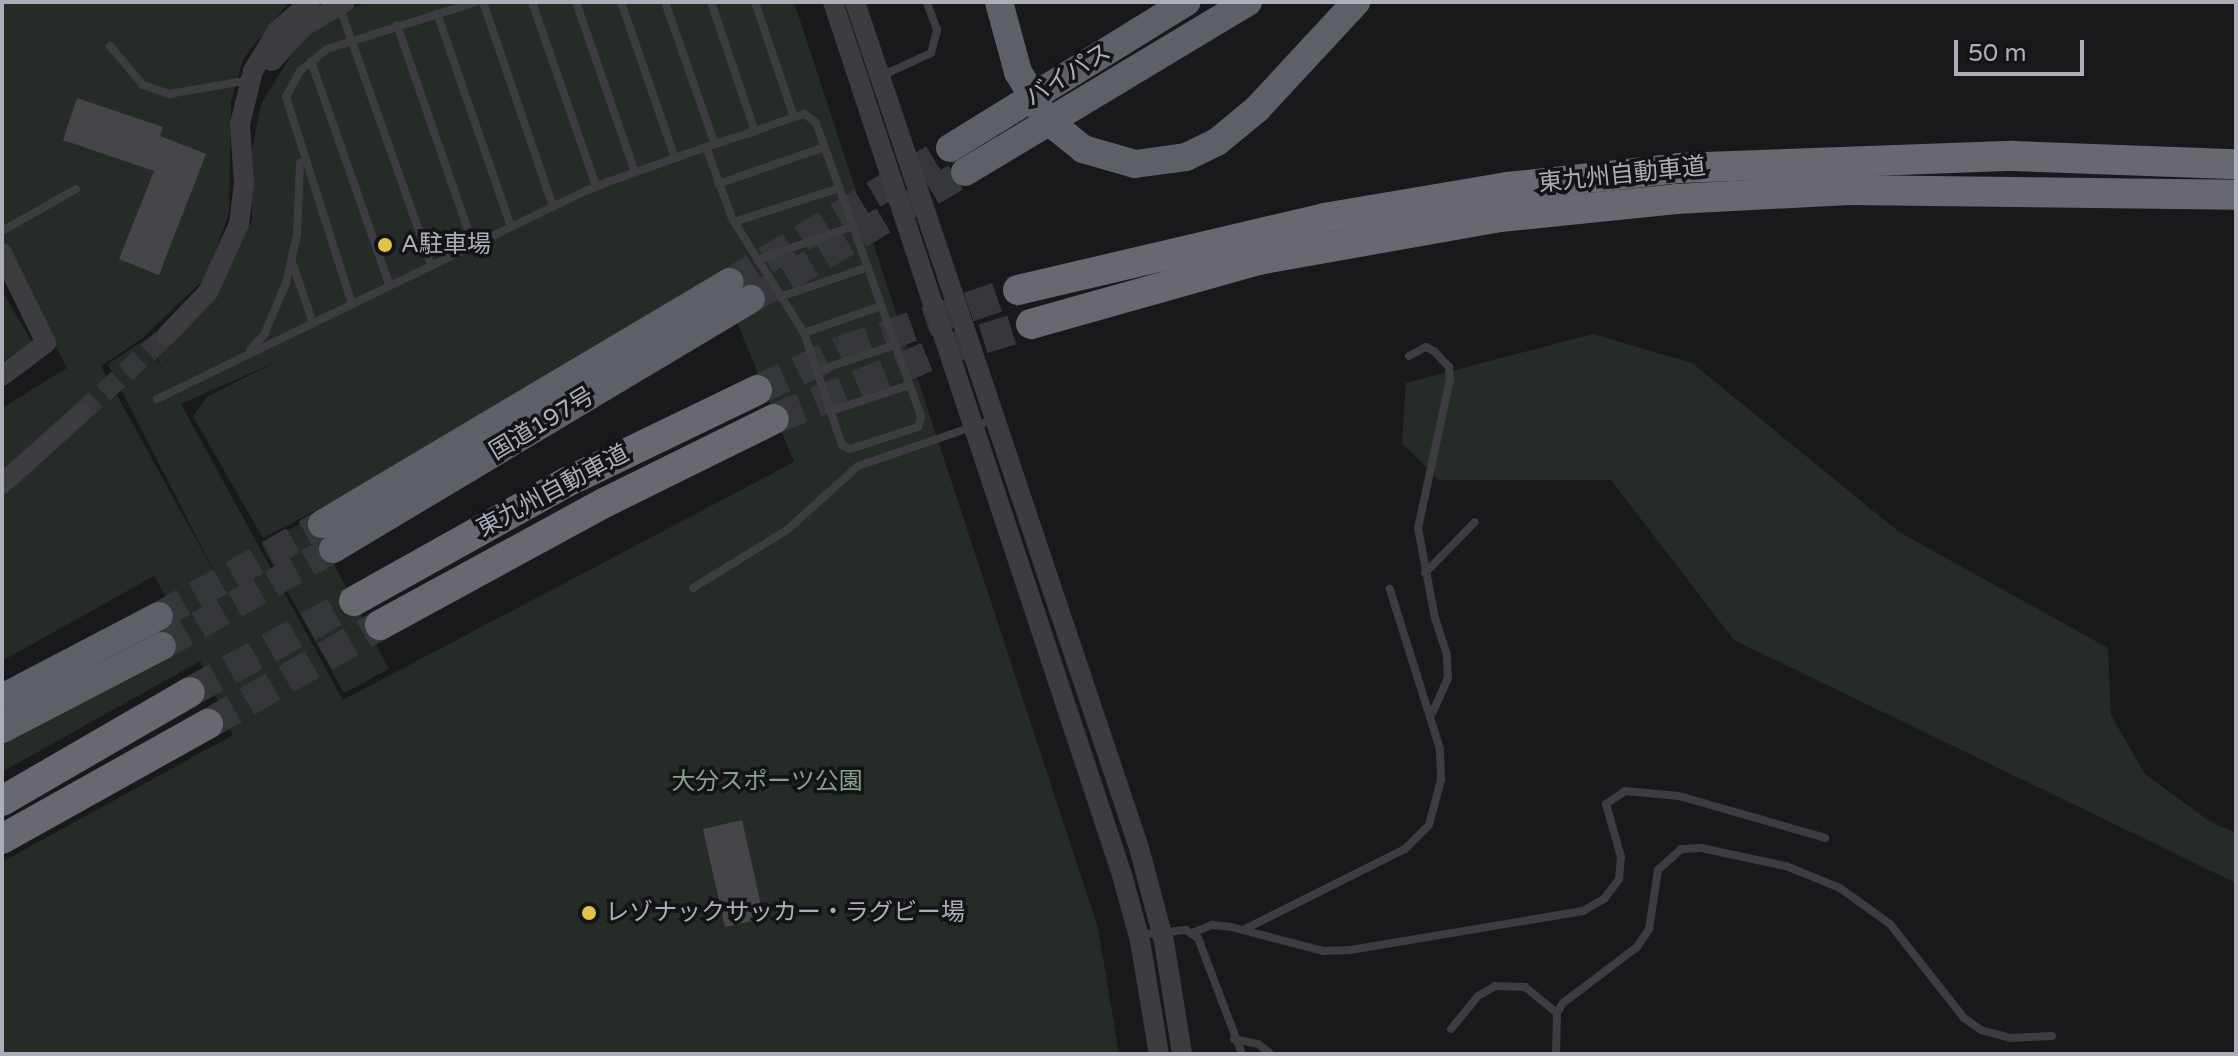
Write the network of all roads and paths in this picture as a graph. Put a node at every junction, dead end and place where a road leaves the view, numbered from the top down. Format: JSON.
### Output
{"nodes":[{"id":1,"x":310,"y":2,"type":"edge"},
{"id":2,"x":476,"y":2,"type":"edge"},
{"id":3,"x":483,"y":2,"type":"edge"},
{"id":4,"x":532,"y":2,"type":"edge"},
{"id":5,"x":576,"y":2,"type":"edge"},
{"id":6,"x":621,"y":2,"type":"edge"},
{"id":7,"x":665,"y":2,"type":"edge"},
{"id":8,"x":711,"y":2,"type":"edge"},
{"id":9,"x":755,"y":2,"type":"edge"},
{"id":10,"x":833,"y":2,"type":"edge"},
{"id":11,"x":855,"y":2,"type":"edge"},
{"id":12,"x":927,"y":2,"type":"edge"},
{"id":13,"x":999,"y":2,"type":"edge"},
{"id":14,"x":1186,"y":2,"type":"edge"},
{"id":15,"x":1248,"y":2,"type":"edge"},
{"id":16,"x":1356,"y":2,"type":"edge"},
{"id":17,"x":342,"y":3,"type":"edge"},
{"id":18,"x":437,"y":13,"type":"junction"},
{"id":19,"x":397,"y":25,"type":"junction"},
{"id":20,"x":353,"y":37,"type":"junction"},
{"id":21,"x":110,"y":46,"type":"dead end"},
{"id":22,"x":311,"y":61,"type":"junction"},
{"id":23,"x":881,"y":77,"type":"junction"},
{"id":24,"x":249,"y":80,"type":"junction"},
{"id":25,"x":860,"y":84,"type":"junction"},
{"id":26,"x":794,"y":117,"type":"junction"},
{"id":27,"x":755,"y":131,"type":"junction"},
{"id":28,"x":710,"y":146,"type":"junction"},
{"id":29,"x":825,"y":147,"type":"junction"},
{"id":30,"x":950,"y":148,"type":"tunnel mouth"},
{"id":31,"x":299,"y":150,"type":"junction"},
{"id":32,"x":675,"y":158,"type":"junction"},
{"id":33,"x":243,"y":163,"type":"junction"},
{"id":34,"x":2236,"y":164,"type":"edge"},
{"id":35,"x":635,"y":172,"type":"junction"},
{"id":36,"x":965,"y":172,"type":"tunnel mouth"},
{"id":37,"x":718,"y":184,"type":"junction"},
{"id":38,"x":596,"y":186,"type":"junction"},
{"id":39,"x":839,"y":188,"type":"junction"},
{"id":40,"x":76,"y":189,"type":"dead end"},
{"id":41,"x":2236,"y":195,"type":"edge"},
{"id":42,"x":553,"y":206,"type":"junction"},
{"id":43,"x":734,"y":222,"type":"junction"},
{"id":44,"x":853,"y":226,"type":"junction"},
{"id":45,"x":511,"y":227,"type":"junction"},
{"id":46,"x":2,"y":231,"type":"edge"},
{"id":47,"x":473,"y":245,"type":"junction"},
{"id":48,"x":2,"y":253,"type":"edge"},
{"id":49,"x":757,"y":260,"type":"junction"},
{"id":50,"x":292,"y":261,"type":"junction"},
{"id":51,"x":431,"y":265,"type":"junction"},
{"id":52,"x":868,"y":267,"type":"junction"},
{"id":53,"x":390,"y":286,"type":"junction"},
{"id":54,"x":740,"y":290,"type":"tunnel mouth"},
{"id":55,"x":1018,"y":290,"type":"tunnel mouth"},
{"id":56,"x":780,"y":297,"type":"junction"},
{"id":57,"x":352,"y":304,"type":"junction"},
{"id":58,"x":881,"y":306,"type":"junction"},
{"id":59,"x":313,"y":323,"type":"junction"},
{"id":60,"x":1031,"y":324,"type":"tunnel mouth"},
{"id":61,"x":804,"y":333,"type":"junction"},
{"id":62,"x":166,"y":336,"type":"tunnel mouth"},
{"id":63,"x":895,"y":345,"type":"junction"},
{"id":64,"x":1409,"y":356,"type":"dead end"},
{"id":65,"x":240,"y":358,"type":"junction"},
{"id":66,"x":817,"y":371,"type":"junction"},
{"id":67,"x":2,"y":376,"type":"edge"},
{"id":68,"x":909,"y":385,"type":"junction"},
{"id":69,"x":757,"y":390,"type":"tunnel mouth"},
{"id":70,"x":157,"y":399,"type":"dead end"},
{"id":71,"x":831,"y":411,"type":"junction"},
{"id":72,"x":81,"y":413,"type":"tunnel mouth"},
{"id":73,"x":774,"y":419,"type":"tunnel mouth"},
{"id":74,"x":996,"y":419,"type":"junction"},
{"id":75,"x":975,"y":426,"type":"junction"},
{"id":76,"x":852,"y":449,"type":"junction"},
{"id":77,"x":858,"y":466,"type":"junction"},
{"id":78,"x":2,"y":484,"type":"edge"},
{"id":79,"x":1475,"y":522,"type":"dead end"},
{"id":80,"x":328,"y":536,"type":"tunnel mouth"},
{"id":81,"x":1425,"y":573,"type":"junction"},
{"id":82,"x":693,"y":588,"type":"dead end"},
{"id":83,"x":1390,"y":589,"type":"dead end"},
{"id":84,"x":354,"y":601,"type":"tunnel mouth"},
{"id":85,"x":159,"y":616,"type":"tunnel mouth"},
{"id":86,"x":380,"y":625,"type":"tunnel mouth"},
{"id":87,"x":162,"y":646,"type":"tunnel mouth"},
{"id":88,"x":190,"y":692,"type":"tunnel mouth"},
{"id":89,"x":2,"y":698,"type":"edge"},
{"id":90,"x":1433,"y":712,"type":"junction"},
{"id":91,"x":208,"y":724,"type":"tunnel mouth"},
{"id":92,"x":2,"y":729,"type":"edge"},
{"id":93,"x":2,"y":801,"type":"edge"},
{"id":94,"x":1825,"y":838,"type":"dead end"},
{"id":95,"x":2,"y":839,"type":"edge"},
{"id":96,"x":1242,"y":930,"type":"junction"},
{"id":97,"x":1161,"y":932,"type":"junction"},
{"id":98,"x":1192,"y":933,"type":"junction"},
{"id":99,"x":1138,"y":935,"type":"junction"},
{"id":100,"x":1557,"y":1013,"type":"junction"},
{"id":101,"x":1451,"y":1029,"type":"dead end"},
{"id":102,"x":2052,"y":1036,"type":"dead end"},
{"id":103,"x":1234,"y":1039,"type":"junction"},
{"id":104,"x":1159,"y":1054,"type":"edge"},
{"id":105,"x":1182,"y":1054,"type":"edge"},
{"id":106,"x":1242,"y":1054,"type":"edge"},
{"id":107,"x":1271,"y":1054,"type":"edge"},
{"id":108,"x":1556,"y":1054,"type":"edge"}],
"edges":[{"from":1,"to":24,"type":"street"},
{"from":2,"to":18,"type":"lane"},
{"from":3,"to":42,"type":"lane"},
{"from":4,"to":38,"type":"lane"},
{"from":5,"to":35,"type":"lane"},
{"from":6,"to":32,"type":"lane"},
{"from":7,"to":28,"type":"lane"},
{"from":8,"to":27,"type":"lane"},
{"from":9,"to":26,"type":"lane"},
{"from":10,"to":25,"type":"street"},
{"from":11,"to":23,"type":"street"},
{"from":12,"to":23,"type":"lane"},
{"from":13,"to":16,"type":"highway"},
{"from":14,"to":30,"type":"highway","name":"バイパス"},
{"from":15,"to":36,"type":"highway"},
{"from":17,"to":20,"type":"lane"},
{"from":17,"to":33,"type":"street"},
{"from":18,"to":19,"type":"lane"},
{"from":18,"to":45,"type":"lane"},
{"from":19,"to":20,"type":"lane"},
{"from":19,"to":47,"type":"lane"},
{"from":20,"to":22,"type":"lane"},
{"from":20,"to":51,"type":"lane"},
{"from":21,"to":24,"type":"lane"},
{"from":22,"to":31,"type":"lane"},
{"from":22,"to":53,"type":"lane"},
{"from":23,"to":25,"type":"lane"},
{"from":23,"to":74,"type":"street"},
{"from":24,"to":33,"type":"street"},
{"from":25,"to":75,"type":"street"},
{"from":26,"to":27,"type":"lane"},
{"from":26,"to":29,"type":"lane"},
{"from":27,"to":28,"type":"lane"},
{"from":28,"to":32,"type":"lane"},
{"from":28,"to":37,"type":"lane"},
{"from":29,"to":37,"type":"lane"},
{"from":29,"to":39,"type":"lane"},
{"from":31,"to":50,"type":"lane"},
{"from":31,"to":57,"type":"lane"},
{"from":32,"to":35,"type":"lane"},
{"from":33,"to":62,"type":"street"},
{"from":34,"to":55,"type":"highway","name":"東九州自動車道"},
{"from":35,"to":38,"type":"lane"},
{"from":37,"to":43,"type":"lane"},
{"from":38,"to":42,"type":"lane"},
{"from":39,"to":43,"type":"lane"},
{"from":39,"to":44,"type":"lane"},
{"from":40,"to":46,"type":"lane"},
{"from":41,"to":60,"type":"highway","name":"東九州自動車道"},
{"from":42,"to":45,"type":"lane"},
{"from":43,"to":49,"type":"lane"},
{"from":44,"to":49,"type":"lane"},
{"from":44,"to":52,"type":"lane"},
{"from":45,"to":47,"type":"lane"},
{"from":47,"to":51,"type":"lane"},
{"from":48,"to":67,"type":"street"},
{"from":49,"to":56,"type":"lane"},
{"from":50,"to":59,"type":"lane"},
{"from":50,"to":65,"type":"lane"},
{"from":51,"to":53,"type":"lane"},
{"from":52,"to":56,"type":"lane"},
{"from":52,"to":58,"type":"lane"},
{"from":53,"to":57,"type":"lane"},
{"from":54,"to":80,"type":"highway","name":"国道197号"},
{"from":56,"to":61,"type":"lane"},
{"from":57,"to":59,"type":"lane"},
{"from":58,"to":61,"type":"lane"},
{"from":58,"to":63,"type":"lane"},
{"from":59,"to":65,"type":"lane"},
{"from":61,"to":66,"type":"lane"},
{"from":63,"to":66,"type":"lane"},
{"from":63,"to":68,"type":"lane"},
{"from":64,"to":81,"type":"lane"},
{"from":65,"to":70,"type":"lane"},
{"from":66,"to":71,"type":"lane"},
{"from":68,"to":71,"type":"lane"},
{"from":68,"to":76,"type":"lane"},
{"from":69,"to":84,"type":"highway","name":"東九州自動車道"},
{"from":71,"to":76,"type":"lane"},
{"from":72,"to":78,"type":"street"},
{"from":73,"to":86,"type":"highway","name":"東九州自動車道"},
{"from":74,"to":75,"type":"lane"},
{"from":74,"to":97,"type":"street"},
{"from":75,"to":77,"type":"lane"},
{"from":75,"to":99,"type":"street"},
{"from":76,"to":77,"type":"lane"},
{"from":77,"to":82,"type":"lane"},
{"from":79,"to":81,"type":"lane"},
{"from":81,"to":90,"type":"lane"},
{"from":83,"to":90,"type":"lane"},
{"from":85,"to":89,"type":"highway"},
{"from":87,"to":92,"type":"highway"},
{"from":88,"to":93,"type":"highway"},
{"from":90,"to":96,"type":"lane"},
{"from":91,"to":95,"type":"highway"},
{"from":94,"to":96,"type":"lane"},
{"from":96,"to":98,"type":"lane"},
{"from":97,"to":98,"type":"lane"},
{"from":97,"to":99,"type":"lane"},
{"from":97,"to":105,"type":"street"},
{"from":98,"to":103,"type":"lane"},
{"from":99,"to":104,"type":"street"},
{"from":100,"to":101,"type":"lane"},
{"from":100,"to":102,"type":"lane"},
{"from":100,"to":108,"type":"lane"},
{"from":103,"to":106,"type":"lane"},
{"from":103,"to":107,"type":"lane"}]}
